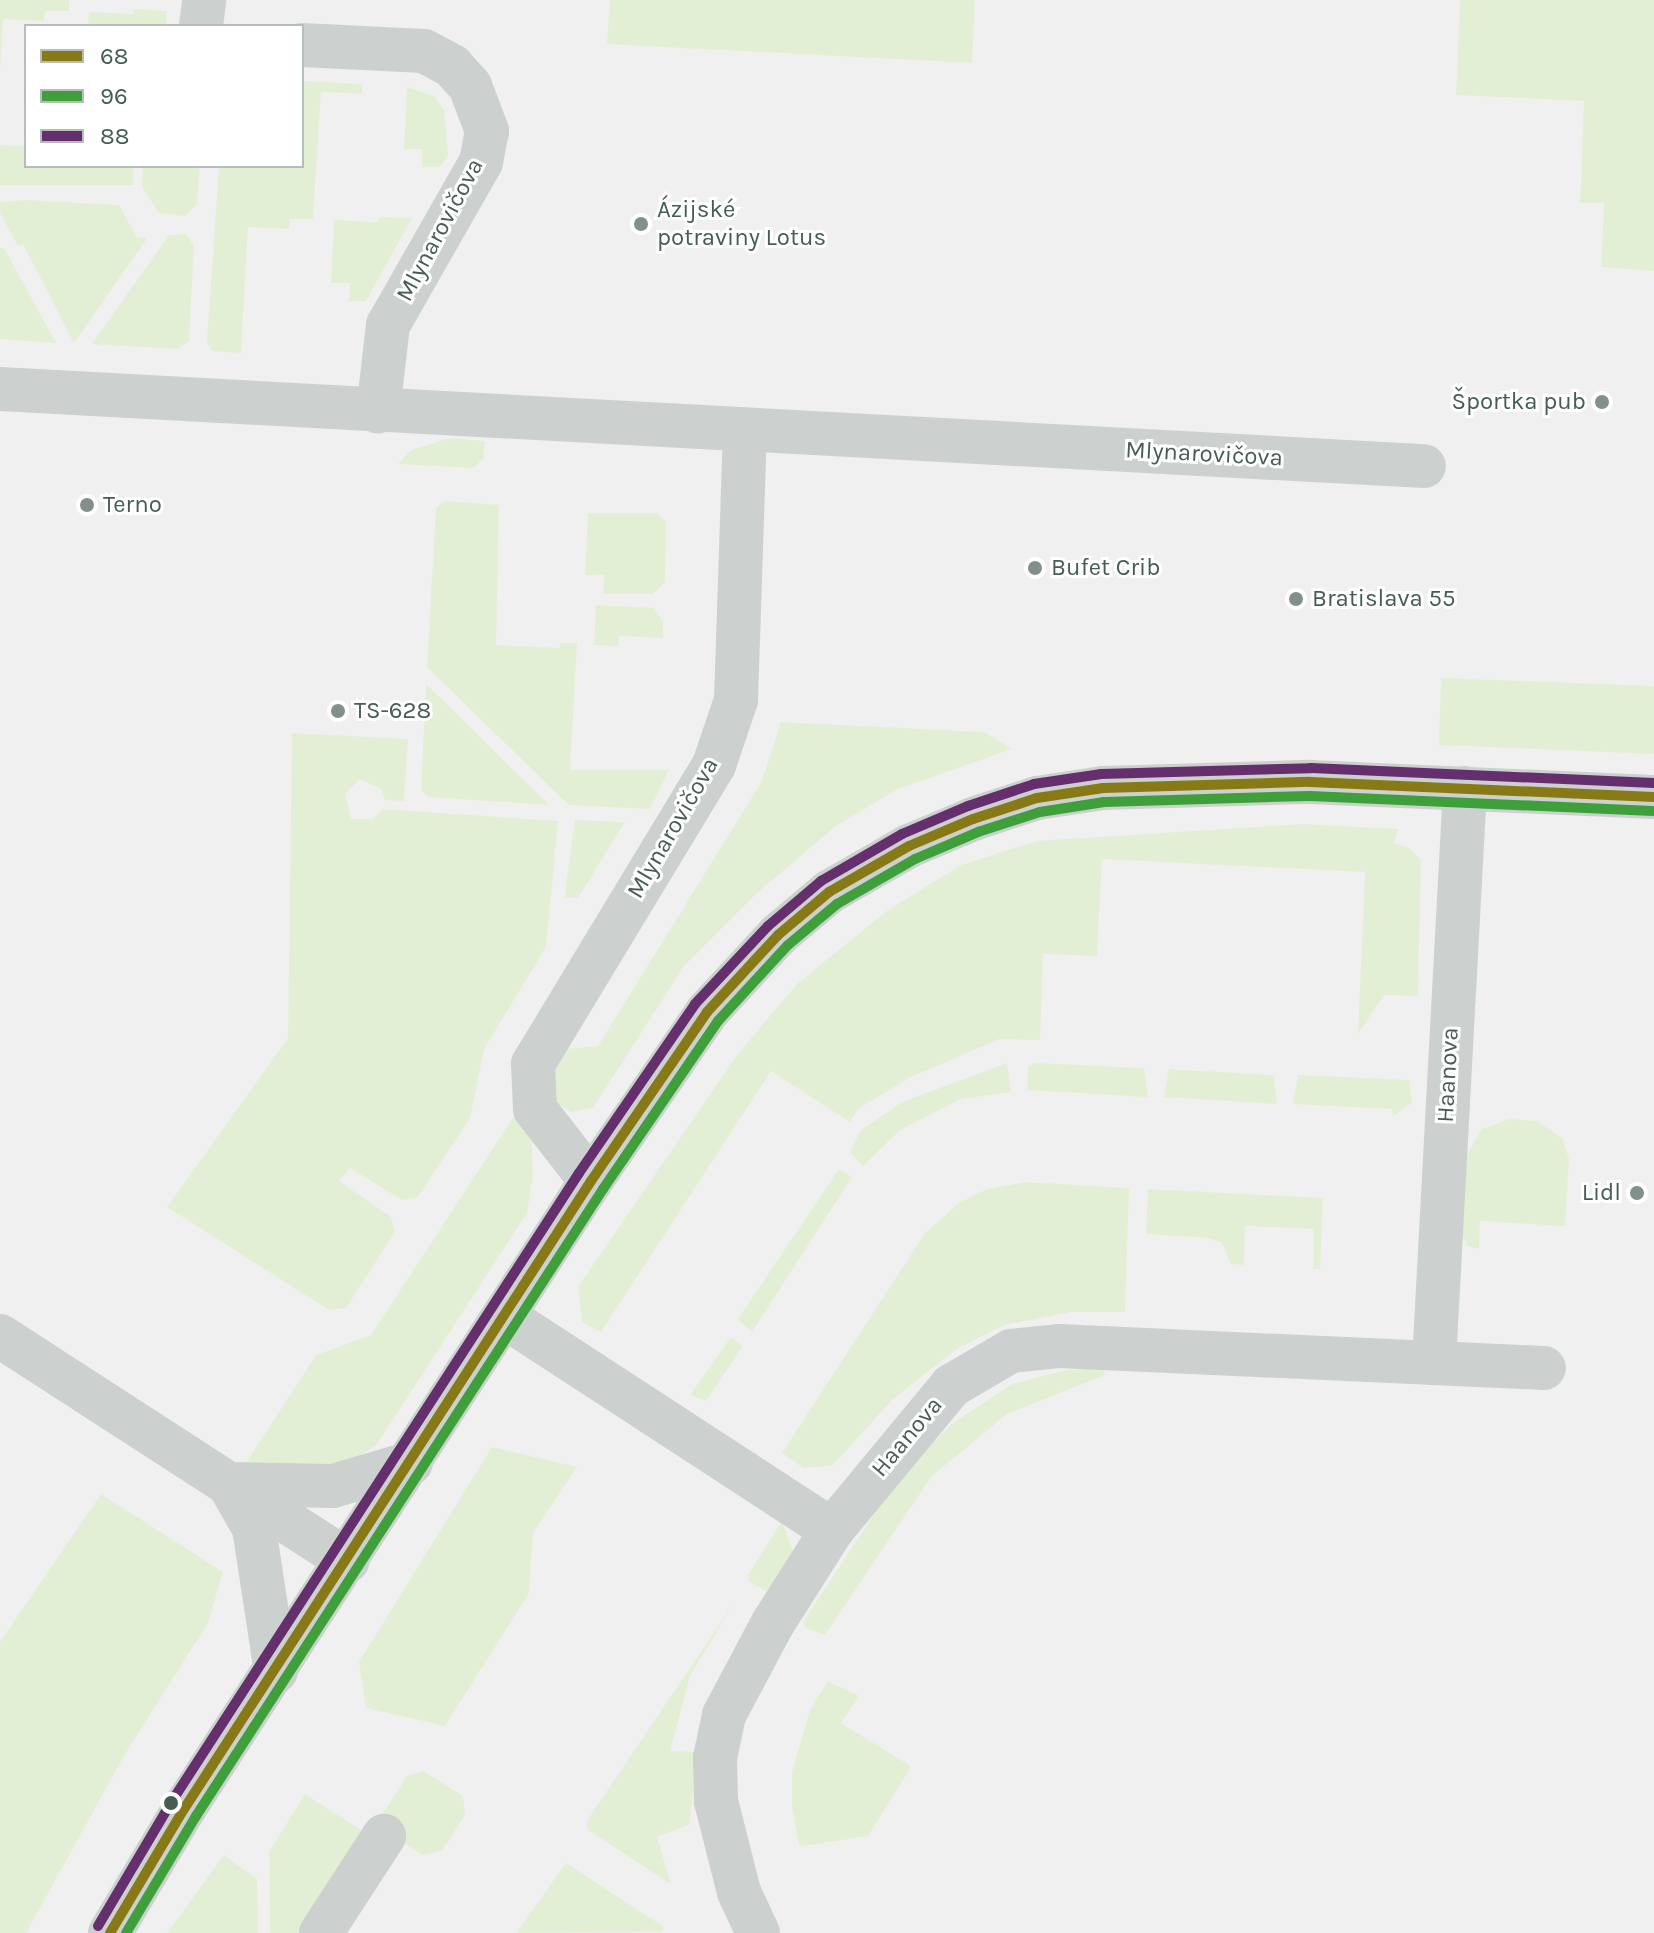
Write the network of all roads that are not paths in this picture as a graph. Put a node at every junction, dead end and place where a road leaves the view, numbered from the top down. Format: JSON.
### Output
{"nodes":[{"id":1,"x":204,"y":0,"type":"edge"},
{"id":2,"x":201,"y":24,"type":"edge"},
{"id":3,"x":304,"y":45,"type":"edge"},
{"id":4,"x":0,"y":389,"type":"edge"},
{"id":5,"x":378,"y":411,"type":"junction"},
{"id":6,"x":745,"y":432,"type":"junction"},
{"id":7,"x":1424,"y":466,"type":"dead end"},
{"id":8,"x":1465,"y":788,"type":"junction"},
{"id":9,"x":1654,"y":797,"type":"edge"},
{"id":10,"x":591,"y":1181,"type":"junction"},
{"id":11,"x":505,"y":1317,"type":"junction"},
{"id":12,"x":0,"y":1336,"type":"edge"},
{"id":13,"x":1422,"y":1362,"type":"junction"},
{"id":14,"x":1544,"y":1368,"type":"dead end"},
{"id":15,"x":411,"y":1463,"type":"junction"},
{"id":16,"x":229,"y":1483,"type":"junction"},
{"id":17,"x":832,"y":1530,"type":"junction"},
{"id":18,"x":348,"y":1561,"type":"junction"},
{"id":19,"x":276,"y":1671,"type":"junction"},
{"id":20,"x":384,"y":1836,"type":"dead end"},
{"id":21,"x":110,"y":1933,"type":"edge"},
{"id":22,"x":321,"y":1933,"type":"edge"},
{"id":23,"x":758,"y":1933,"type":"edge"}],
"edges":[{"from":1,"to":2,"type":"street"},
{"from":3,"to":5,"type":"street","name":"Mlynarovičova"},
{"from":4,"to":5,"type":"street","name":"Mlynarovičova"},
{"from":5,"to":6,"type":"street","name":"Mlynarovičova"},
{"from":6,"to":7,"type":"street","name":"Mlynarovičova"},
{"from":6,"to":10,"type":"street","name":"Mlynarovičova"},
{"from":8,"to":9,"type":"street"},
{"from":8,"to":10,"type":"street"},
{"from":8,"to":13,"type":"street","name":"Haanova"},
{"from":10,"to":11,"type":"street"},
{"from":11,"to":15,"type":"street"},
{"from":11,"to":17,"type":"street"},
{"from":12,"to":16,"type":"street"},
{"from":13,"to":14,"type":"street","name":"Haanova"},
{"from":13,"to":17,"type":"street","name":"Haanova"},
{"from":15,"to":16,"type":"street"},
{"from":15,"to":18,"type":"street"},
{"from":16,"to":18,"type":"street"},
{"from":16,"to":19,"type":"street"},
{"from":17,"to":23,"type":"street","name":"Haanova"},
{"from":18,"to":19,"type":"street"},
{"from":19,"to":21,"type":"street"},
{"from":20,"to":22,"type":"street"}]}
